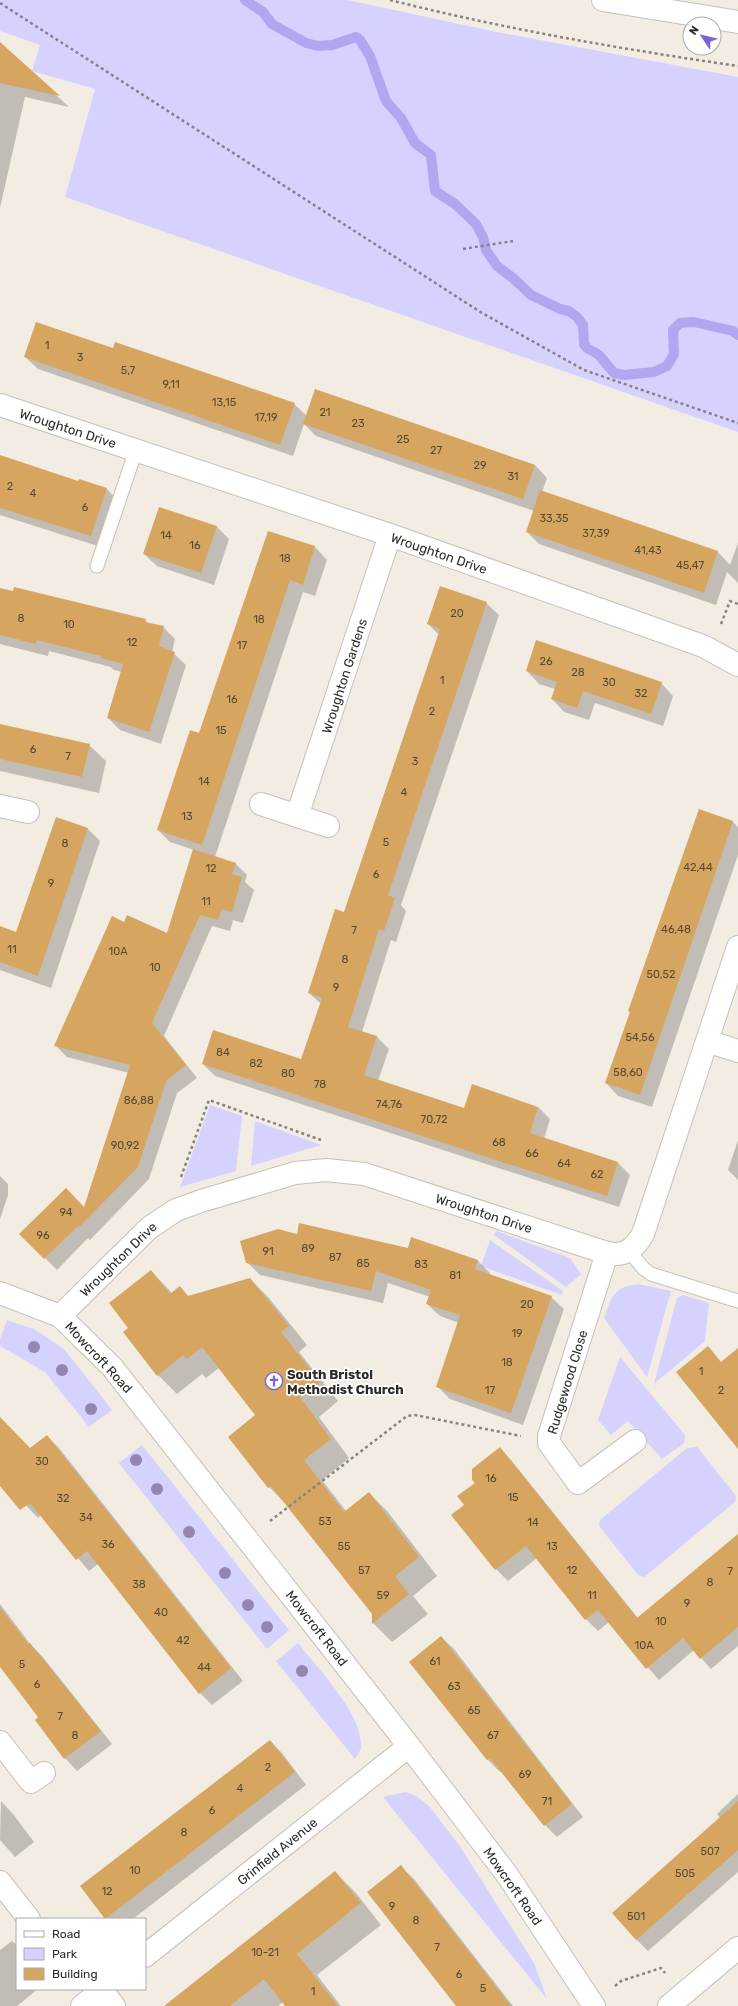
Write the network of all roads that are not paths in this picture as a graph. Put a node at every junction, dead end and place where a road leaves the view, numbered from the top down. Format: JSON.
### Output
{"nodes":[{"id":1,"x":603,"y":0,"type":"edge"},
{"id":2,"x":738,"y":22,"type":"edge"},
{"id":3,"x":0,"y":405,"type":"edge"},
{"id":4,"x":136,"y":450,"type":"junction"},
{"id":5,"x":390,"y":536,"type":"junction"},
{"id":6,"x":97,"y":566,"type":"dead end"},
{"id":7,"x":738,"y":665,"type":"edge"},
{"id":8,"x":261,"y":804,"type":"dead end"},
{"id":9,"x":0,"y":806,"type":"edge"},
{"id":10,"x":28,"y":812,"type":"dead end"},
{"id":11,"x":297,"y":816,"type":"junction"},
{"id":12,"x":328,"y":826,"type":"dead end"},
{"id":13,"x":738,"y":947,"type":"edge"},
{"id":14,"x":707,"y":1041,"type":"junction"},
{"id":15,"x":738,"y":1050,"type":"edge"},
{"id":16,"x":629,"y":1252,"type":"junction"},
{"id":17,"x":607,"y":1253,"type":"junction"},
{"id":18,"x":0,"y":1293,"type":"edge"},
{"id":19,"x":738,"y":1301,"type":"edge"},
{"id":20,"x":60,"y":1316,"type":"junction"},
{"id":21,"x":635,"y":1441,"type":"dead end"},
{"id":22,"x":0,"y":1742,"type":"edge"},
{"id":23,"x":409,"y":1746,"type":"junction"},
{"id":24,"x":44,"y":1773,"type":"dead end"},
{"id":25,"x":0,"y":1882,"type":"edge"},
{"id":26,"x":28,"y":1918,"type":"edge"},
{"id":27,"x":738,"y":1948,"type":"edge"},
{"id":28,"x":146,"y":1955,"type":"edge"},
{"id":29,"x":676,"y":2000,"type":"edge"},
{"id":30,"x":594,"y":2005,"type":"edge"}],
"edges":[{"from":1,"to":2,"type":"street"},
{"from":3,"to":4,"type":"street","name":"Wroughton Drive"},
{"from":4,"to":5,"type":"street","name":"Wroughton Drive"},
{"from":4,"to":6,"type":"lane"},
{"from":5,"to":7,"type":"street","name":"Wroughton Drive"},
{"from":5,"to":11,"type":"street","name":"Wroughton Gardens"},
{"from":8,"to":11,"type":"street"},
{"from":9,"to":10,"type":"street"},
{"from":11,"to":12,"type":"street"},
{"from":13,"to":14,"type":"street"},
{"from":14,"to":15,"type":"street"},
{"from":14,"to":16,"type":"street"},
{"from":16,"to":17,"type":"street","name":"Wroughton Drive"},
{"from":16,"to":19,"type":"lane"},
{"from":17,"to":20,"type":"street","name":"Wroughton Drive"},
{"from":17,"to":21,"type":"street","name":"Rudgewood Close"},
{"from":18,"to":20,"type":"street","name":"Mowcroft Road"},
{"from":20,"to":23,"type":"street","name":"Mowcroft Road"},
{"from":22,"to":24,"type":"street"},
{"from":23,"to":28,"type":"street","name":"Grinfield Avenue"},
{"from":23,"to":30,"type":"street","name":"Mowcroft Road"},
{"from":25,"to":26,"type":"street"},
{"from":27,"to":29,"type":"street"}]}
